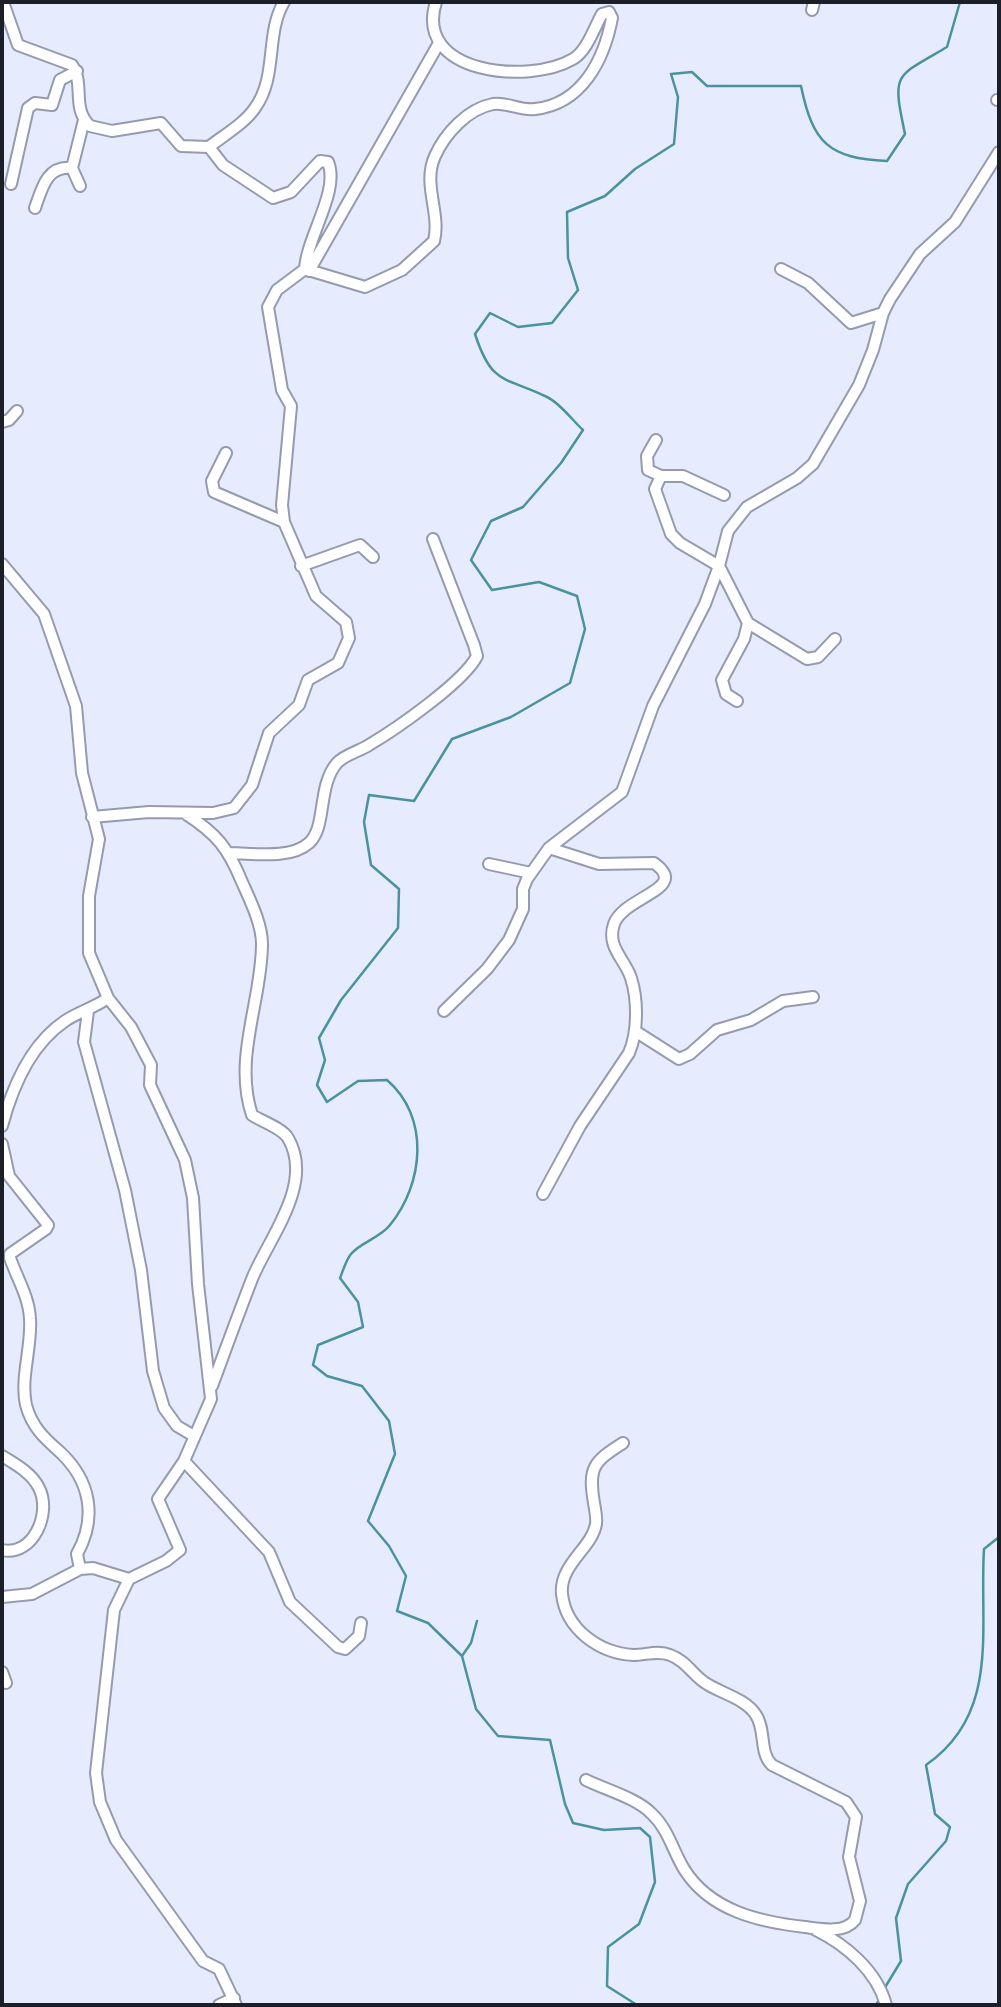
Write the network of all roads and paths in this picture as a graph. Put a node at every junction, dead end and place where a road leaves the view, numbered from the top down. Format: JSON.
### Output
{"nodes":[{"id":1,"x":3,"y":2,"type":"edge"},
{"id":2,"x":284,"y":2,"type":"edge"},
{"id":3,"x":436,"y":2,"type":"edge"},
{"id":4,"x":439,"y":43,"type":"junction"},
{"id":5,"x":77,"y":71,"type":"junction"},
{"id":6,"x":84,"y":120,"type":"junction"},
{"id":7,"x":209,"y":147,"type":"junction"},
{"id":8,"x":999,"y":152,"type":"edge"},
{"id":9,"x":72,"y":167,"type":"junction"},
{"id":10,"x":11,"y":184,"type":"dead end"},
{"id":11,"x":80,"y":186,"type":"dead end"},
{"id":12,"x":35,"y":208,"type":"dead end"},
{"id":13,"x":782,"y":269,"type":"dead end"},
{"id":14,"x":307,"y":270,"type":"junction"},
{"id":15,"x":883,"y":313,"type":"junction"},
{"id":16,"x":17,"y":411,"type":"dead end"},
{"id":17,"x":2,"y":422,"type":"edge"},
{"id":18,"x":656,"y":440,"type":"dead end"},
{"id":19,"x":226,"y":453,"type":"dead end"},
{"id":20,"x":661,"y":476,"type":"junction"},
{"id":21,"x":724,"y":495,"type":"dead end"},
{"id":22,"x":284,"y":522,"type":"junction"},
{"id":23,"x":433,"y":539,"type":"dead end"},
{"id":24,"x":373,"y":557,"type":"dead end"},
{"id":25,"x":2,"y":564,"type":"edge"},
{"id":26,"x":301,"y":566,"type":"junction"},
{"id":27,"x":719,"y":566,"type":"junction"},
{"id":28,"x":748,"y":623,"type":"junction"},
{"id":29,"x":835,"y":639,"type":"dead end"},
{"id":30,"x":737,"y":701,"type":"dead end"},
{"id":31,"x":183,"y":812,"type":"junction"},
{"id":32,"x":92,"y":817,"type":"junction"},
{"id":33,"x":549,"y":848,"type":"junction"},
{"id":34,"x":230,"y":853,"type":"junction"},
{"id":35,"x":489,"y":864,"type":"dead end"},
{"id":36,"x":531,"y":873,"type":"junction"},
{"id":37,"x":813,"y":997,"type":"dead end"},
{"id":38,"x":108,"y":998,"type":"junction"},
{"id":39,"x":444,"y":1011,"type":"dead end"},
{"id":40,"x":89,"y":1012,"type":"junction"},
{"id":41,"x":635,"y":1031,"type":"junction"},
{"id":42,"x":2,"y":1126,"type":"edge"},
{"id":43,"x":2,"y":1144,"type":"edge"},
{"id":44,"x":544,"y":1194,"type":"dead end"},
{"id":45,"x":211,"y":1389,"type":"junction"},
{"id":46,"x":194,"y":1436,"type":"junction"},
{"id":47,"x":623,"y":1443,"type":"dead end"},
{"id":48,"x":2,"y":1456,"type":"edge"},
{"id":49,"x":184,"y":1461,"type":"junction"},
{"id":50,"x":2,"y":1549,"type":"edge"},
{"id":51,"x":80,"y":1569,"type":"junction"},
{"id":52,"x":129,"y":1579,"type":"junction"},
{"id":53,"x":2,"y":1597,"type":"edge"},
{"id":54,"x":361,"y":1623,"type":"dead end"},
{"id":55,"x":2,"y":1672,"type":"edge"},
{"id":56,"x":6,"y":1683,"type":"dead end"},
{"id":57,"x":586,"y":1780,"type":"dead end"},
{"id":58,"x":814,"y":1928,"type":"junction"},
{"id":59,"x":235,"y":2002,"type":"edge"},
{"id":60,"x":219,"y":2005,"type":"edge"},
{"id":61,"x":886,"y":2005,"type":"edge"}],
"edges":[{"from":1,"to":5,"type":"street"},
{"from":2,"to":7,"type":"street"},
{"from":3,"to":4,"type":"street"},
{"from":4,"to":14,"type":"street"},
{"from":4,"to":14,"type":"street"},
{"from":5,"to":6,"type":"street"},
{"from":5,"to":10,"type":"street"},
{"from":6,"to":7,"type":"street"},
{"from":6,"to":9,"type":"street"},
{"from":7,"to":14,"type":"street"},
{"from":8,"to":15,"type":"street"},
{"from":9,"to":11,"type":"street"},
{"from":9,"to":12,"type":"street"},
{"from":13,"to":15,"type":"street"},
{"from":14,"to":22,"type":"street"},
{"from":15,"to":27,"type":"street"},
{"from":16,"to":17,"type":"street"},
{"from":18,"to":20,"type":"street"},
{"from":19,"to":22,"type":"street"},
{"from":20,"to":21,"type":"street"},
{"from":20,"to":27,"type":"street"},
{"from":22,"to":26,"type":"street"},
{"from":23,"to":34,"type":"street"},
{"from":24,"to":26,"type":"street"},
{"from":25,"to":32,"type":"street"},
{"from":26,"to":31,"type":"street"},
{"from":27,"to":28,"type":"street"},
{"from":27,"to":33,"type":"street"},
{"from":28,"to":29,"type":"street"},
{"from":28,"to":30,"type":"street"},
{"from":31,"to":32,"type":"street"},
{"from":31,"to":34,"type":"street"},
{"from":32,"to":38,"type":"street"},
{"from":33,"to":36,"type":"street"},
{"from":33,"to":41,"type":"street"},
{"from":34,"to":45,"type":"street"},
{"from":35,"to":36,"type":"street"},
{"from":36,"to":39,"type":"street"},
{"from":37,"to":41,"type":"street"},
{"from":38,"to":40,"type":"street"},
{"from":38,"to":45,"type":"street"},
{"from":40,"to":42,"type":"street"},
{"from":40,"to":46,"type":"street"},
{"from":41,"to":44,"type":"street"},
{"from":43,"to":51,"type":"street"},
{"from":45,"to":46,"type":"street"},
{"from":46,"to":49,"type":"street"},
{"from":47,"to":58,"type":"street"},
{"from":48,"to":50,"type":"street"},
{"from":49,"to":52,"type":"street"},
{"from":49,"to":54,"type":"street"},
{"from":51,"to":52,"type":"street"},
{"from":51,"to":53,"type":"street"},
{"from":52,"to":59,"type":"street"},
{"from":55,"to":56,"type":"street"},
{"from":57,"to":58,"type":"street"},
{"from":58,"to":61,"type":"street"},
{"from":59,"to":60,"type":"street"}]}
